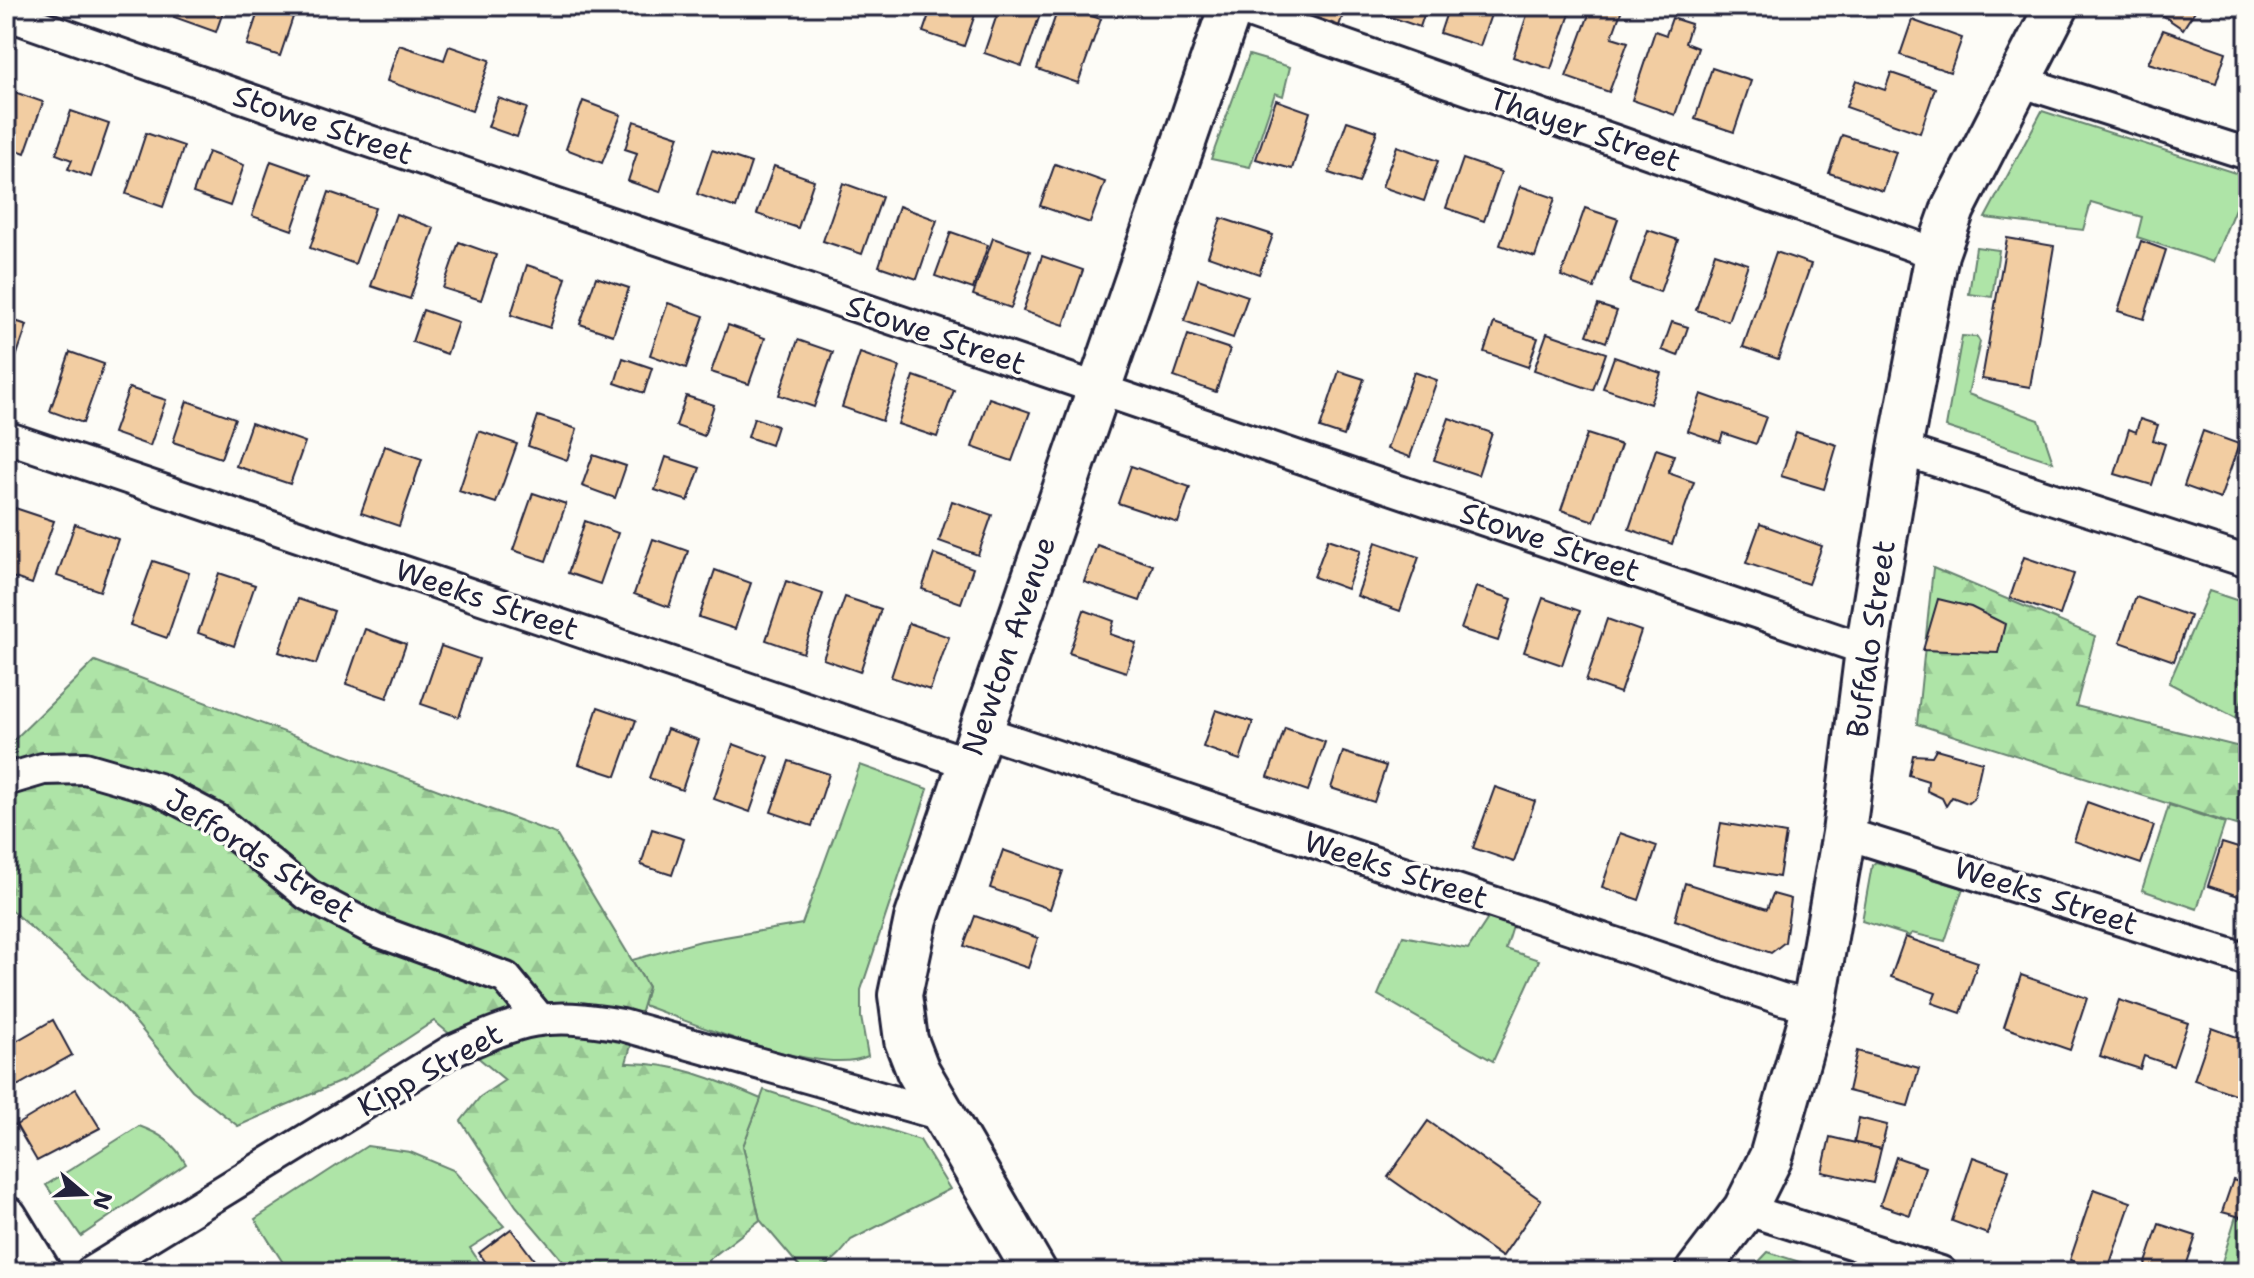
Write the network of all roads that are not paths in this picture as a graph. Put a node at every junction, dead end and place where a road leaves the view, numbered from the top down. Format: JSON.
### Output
{"nodes":[{"id":1,"x":1232,"y":6,"type":"edge"},
{"id":2,"x":2057,"y":6,"type":"edge"},
{"id":3,"x":6,"y":14,"type":"edge"},
{"id":4,"x":2016,"y":80,"type":"junction"},
{"id":5,"x":2248,"y":154,"type":"edge"},
{"id":6,"x":1937,"y":254,"type":"junction"},
{"id":7,"x":1100,"y":390,"type":"junction"},
{"id":8,"x":6,"y":437,"type":"edge"},
{"id":9,"x":1900,"y":449,"type":"junction"},
{"id":10,"x":2248,"y":562,"type":"edge"},
{"id":11,"x":1867,"y":650,"type":"junction"},
{"id":12,"x":974,"y":746,"type":"junction"},
{"id":13,"x":6,"y":780,"type":"edge"},
{"id":14,"x":1844,"y":833,"type":"junction"},
{"id":15,"x":2248,"y":960,"type":"edge"},
{"id":16,"x":1814,"y":1006,"type":"junction"},
{"id":17,"x":538,"y":1017,"type":"junction"},
{"id":18,"x":942,"y":1115,"type":"junction"},
{"id":19,"x":1745,"y":1209,"type":"junction"},
{"id":20,"x":6,"y":1218,"type":"edge"},
{"id":21,"x":39,"y":1272,"type":"edge"},
{"id":22,"x":91,"y":1272,"type":"edge"},
{"id":23,"x":1035,"y":1272,"type":"edge"},
{"id":24,"x":1697,"y":1272,"type":"edge"},
{"id":25,"x":1941,"y":1272,"type":"edge"}],
"edges":[{"from":1,"to":6,"type":"street","name":"Thayer Street"},
{"from":1,"to":7,"type":"street","name":"Newton Avenue"},
{"from":2,"to":4,"type":"street","name":"Buffalo Street"},
{"from":3,"to":7,"type":"street","name":"Stowe Street"},
{"from":4,"to":5,"type":"street"},
{"from":4,"to":6,"type":"street","name":"Buffalo Street"},
{"from":6,"to":9,"type":"street","name":"Buffalo Street"},
{"from":7,"to":11,"type":"street","name":"Stowe Street"},
{"from":7,"to":12,"type":"street","name":"Newton Avenue"},
{"from":8,"to":12,"type":"street","name":"Weeks Street"},
{"from":9,"to":10,"type":"street"},
{"from":9,"to":11,"type":"street","name":"Buffalo Street"},
{"from":11,"to":14,"type":"street","name":"Buffalo Street"},
{"from":12,"to":16,"type":"street","name":"Weeks Street"},
{"from":12,"to":18,"type":"street","name":"Newton Avenue"},
{"from":13,"to":17,"type":"street","name":"Jeffords Street"},
{"from":14,"to":15,"type":"street","name":"Weeks Street"},
{"from":14,"to":16,"type":"street","name":"Buffalo Street"},
{"from":16,"to":19,"type":"street","name":"Buffalo Street"},
{"from":17,"to":18,"type":"street","name":"Kipp Street"},
{"from":17,"to":22,"type":"street","name":"Kipp Street"},
{"from":18,"to":23,"type":"street","name":"Newton Avenue"},
{"from":19,"to":24,"type":"street","name":"Buffalo Street"},
{"from":19,"to":25,"type":"street"},
{"from":20,"to":21,"type":"street"}]}
